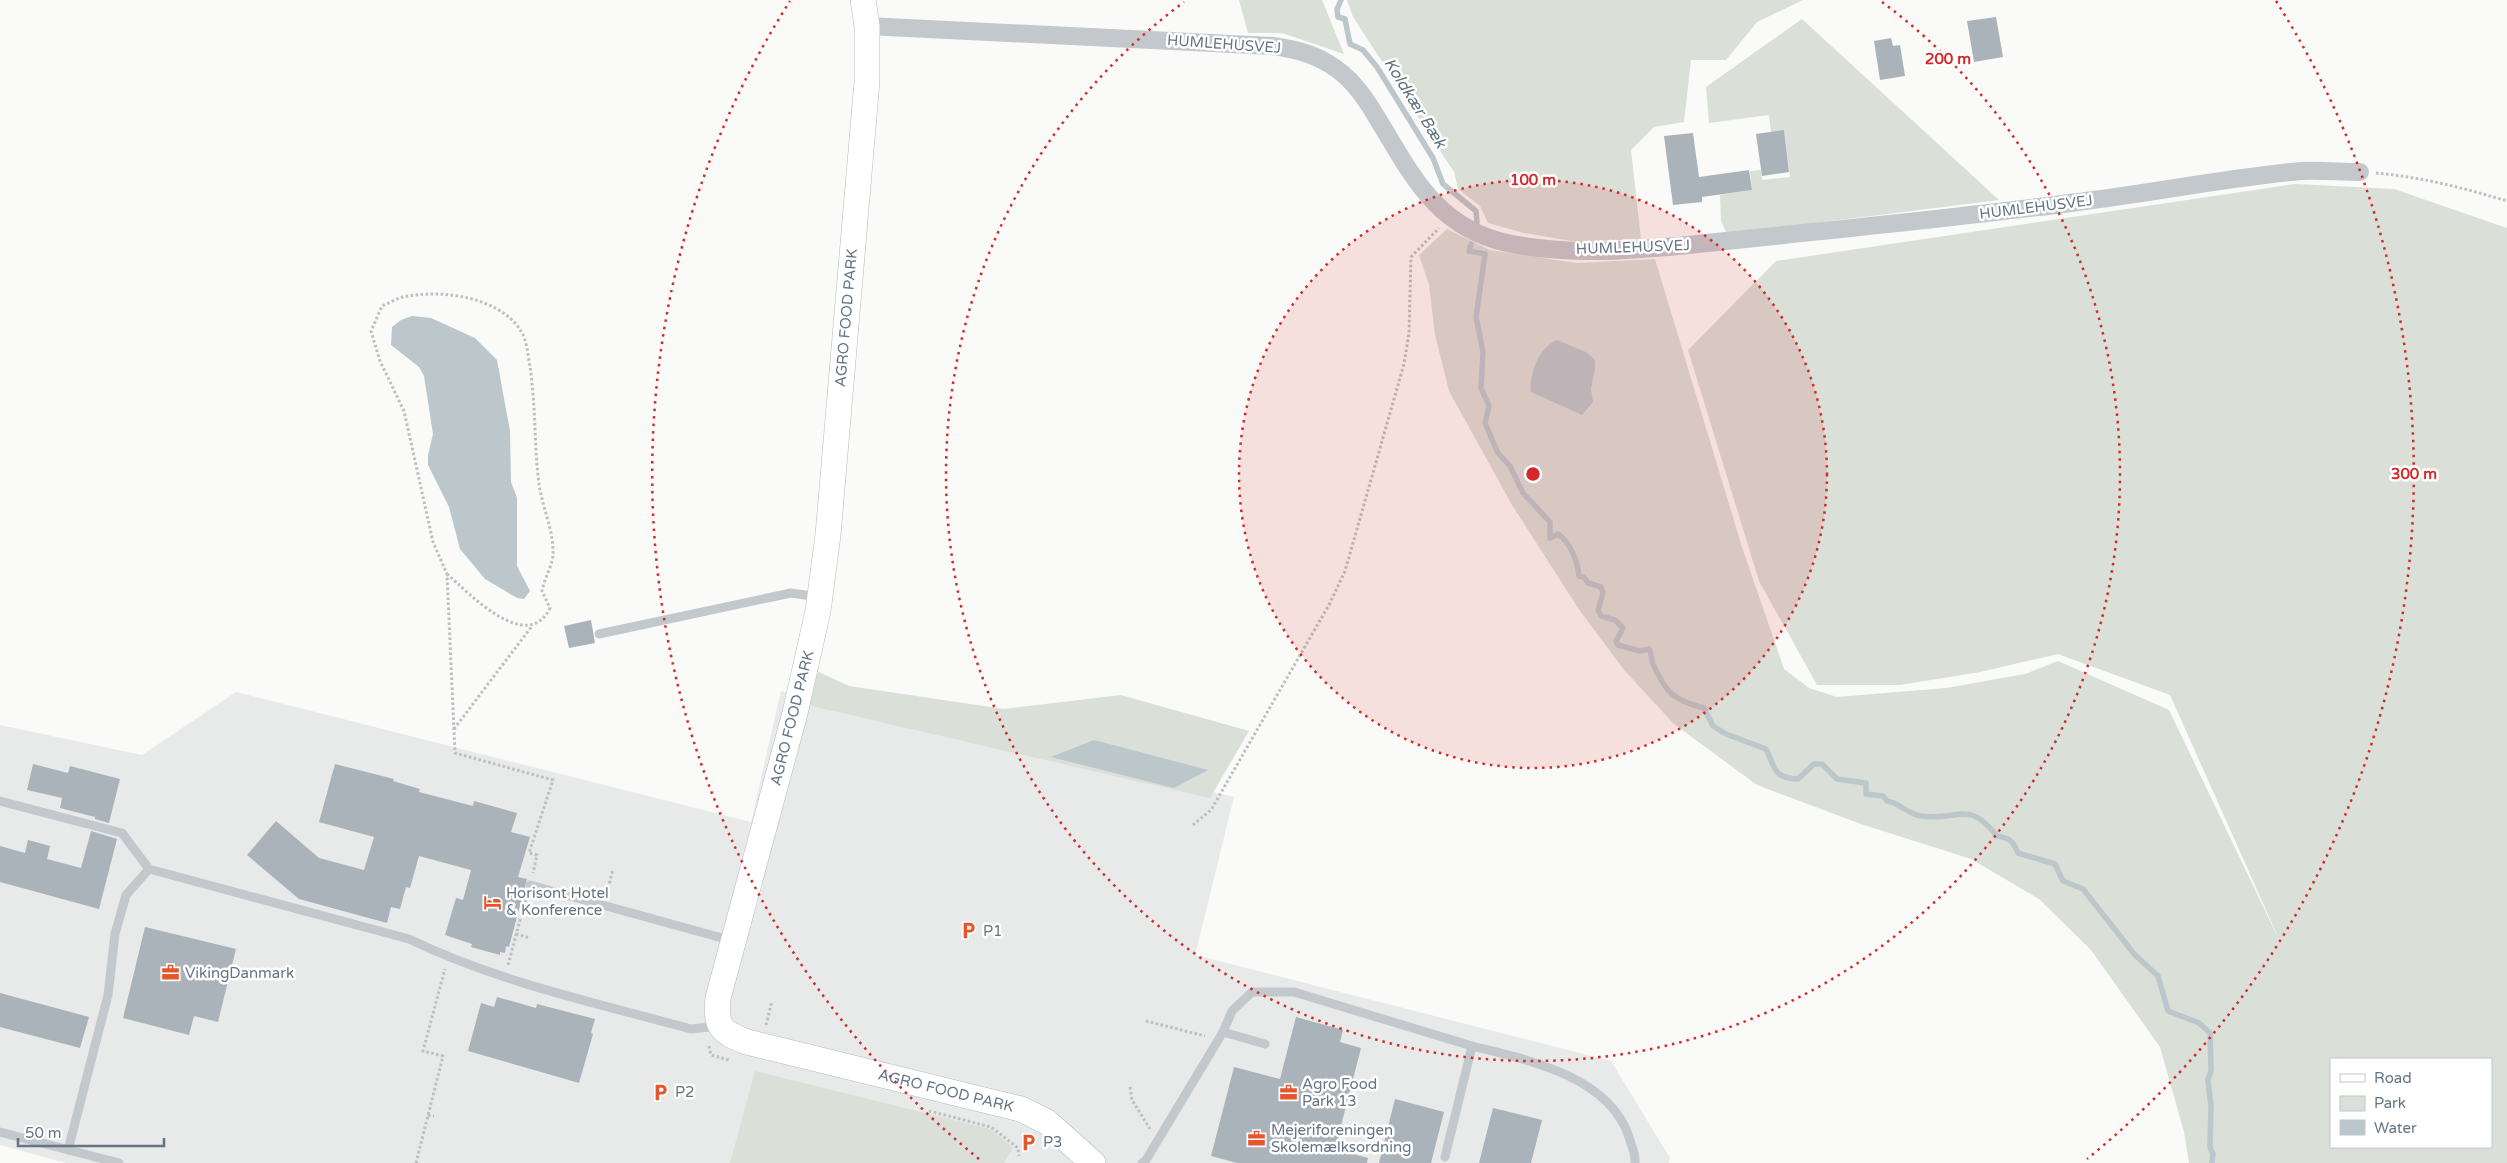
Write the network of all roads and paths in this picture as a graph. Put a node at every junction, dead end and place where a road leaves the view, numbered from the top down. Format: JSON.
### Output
{"nodes":[{"id":1,"x":863,"y":0,"type":"edge"},
{"id":2,"x":868,"y":26,"type":"junction"},
{"id":3,"x":2360,"y":172,"type":"joint"},
{"id":4,"x":2507,"y":201,"type":"edge"},
{"id":5,"x":1449,"y":217,"type":"junction"},
{"id":6,"x":447,"y":574,"type":"junction"},
{"id":7,"x":820,"y":597,"type":"junction"},
{"id":8,"x":532,"y":626,"type":"junction"},
{"id":9,"x":599,"y":634,"type":"dead end"},
{"id":10,"x":454,"y":729,"type":"junction"},
{"id":11,"x":0,"y":801,"type":"edge"},
{"id":12,"x":1193,"y":825,"type":"dead end"},
{"id":13,"x":149,"y":869,"type":"junction"},
{"id":14,"x":614,"y":869,"type":"dead end"},
{"id":15,"x":530,"y":885,"type":"junction"},
{"id":16,"x":603,"y":905,"type":"junction"},
{"id":17,"x":516,"y":934,"type":"junction"},
{"id":18,"x":530,"y":938,"type":"dead end"},
{"id":19,"x":733,"y":941,"type":"junction"},
{"id":20,"x":448,"y":958,"type":"junction"},
{"id":21,"x":505,"y":976,"type":"junction"},
{"id":22,"x":1146,"y":1021,"type":"dead end"},
{"id":23,"x":719,"y":1026,"type":"junction"},
{"id":24,"x":1220,"y":1036,"type":"junction"},
{"id":25,"x":1265,"y":1044,"type":"dead end"},
{"id":26,"x":1472,"y":1046,"type":"junction"},
{"id":27,"x":1130,"y":1087,"type":"dead end"},
{"id":28,"x":428,"y":1115,"type":"junction"},
{"id":29,"x":434,"y":1116,"type":"dead end"},
{"id":30,"x":0,"y":1132,"type":"edge"},
{"id":31,"x":1157,"y":1142,"type":"junction"},
{"id":32,"x":68,"y":1150,"type":"junction"},
{"id":33,"x":1445,"y":1157,"type":"dead end"},
{"id":34,"x":1148,"y":1162,"type":"edge"},
{"id":35,"x":118,"y":1163,"type":"edge"},
{"id":36,"x":416,"y":1163,"type":"edge"},
{"id":37,"x":1093,"y":1163,"type":"edge"},
{"id":38,"x":1636,"y":1163,"type":"edge"}],
"edges":[{"from":1,"to":2,"type":"street","name":"AGRO FOOD PARK"},
{"from":2,"to":5,"type":"street","name":"HUMLEHUSVEJ"},
{"from":2,"to":7,"type":"street","name":"AGRO FOOD PARK"},
{"from":3,"to":4,"type":"path"},
{"from":3,"to":5,"type":"street","name":"HUMLEHUSVEJ"},
{"from":5,"to":12,"type":"path"},
{"from":6,"to":8,"type":"path"},
{"from":6,"to":8,"type":"path"},
{"from":6,"to":10,"type":"path"},
{"from":7,"to":9,"type":"lane"},
{"from":7,"to":19,"type":"street","name":"AGRO FOOD PARK"},
{"from":8,"to":10,"type":"path"},
{"from":10,"to":15,"type":"path"},
{"from":11,"to":13,"type":"lane"},
{"from":13,"to":20,"type":"lane"},
{"from":13,"to":32,"type":"lane"},
{"from":14,"to":16,"type":"path"},
{"from":15,"to":16,"type":"lane"},
{"from":15,"to":17,"type":"path"},
{"from":16,"to":19,"type":"lane"},
{"from":17,"to":18,"type":"path"},
{"from":17,"to":21,"type":"path"},
{"from":19,"to":23,"type":"street","name":"AGRO FOOD PARK"},
{"from":20,"to":21,"type":"lane"},
{"from":20,"to":28,"type":"path"},
{"from":21,"to":23,"type":"lane"},
{"from":22,"to":24,"type":"path"},
{"from":23,"to":37,"type":"street","name":"AGRO FOOD PARK"},
{"from":24,"to":25,"type":"lane"},
{"from":24,"to":26,"type":"lane"},
{"from":24,"to":31,"type":"lane"},
{"from":26,"to":33,"type":"lane"},
{"from":26,"to":38,"type":"lane"},
{"from":27,"to":31,"type":"path"},
{"from":28,"to":29,"type":"path"},
{"from":28,"to":36,"type":"path"},
{"from":30,"to":32,"type":"lane"},
{"from":31,"to":34,"type":"lane"},
{"from":32,"to":35,"type":"lane"}]}
